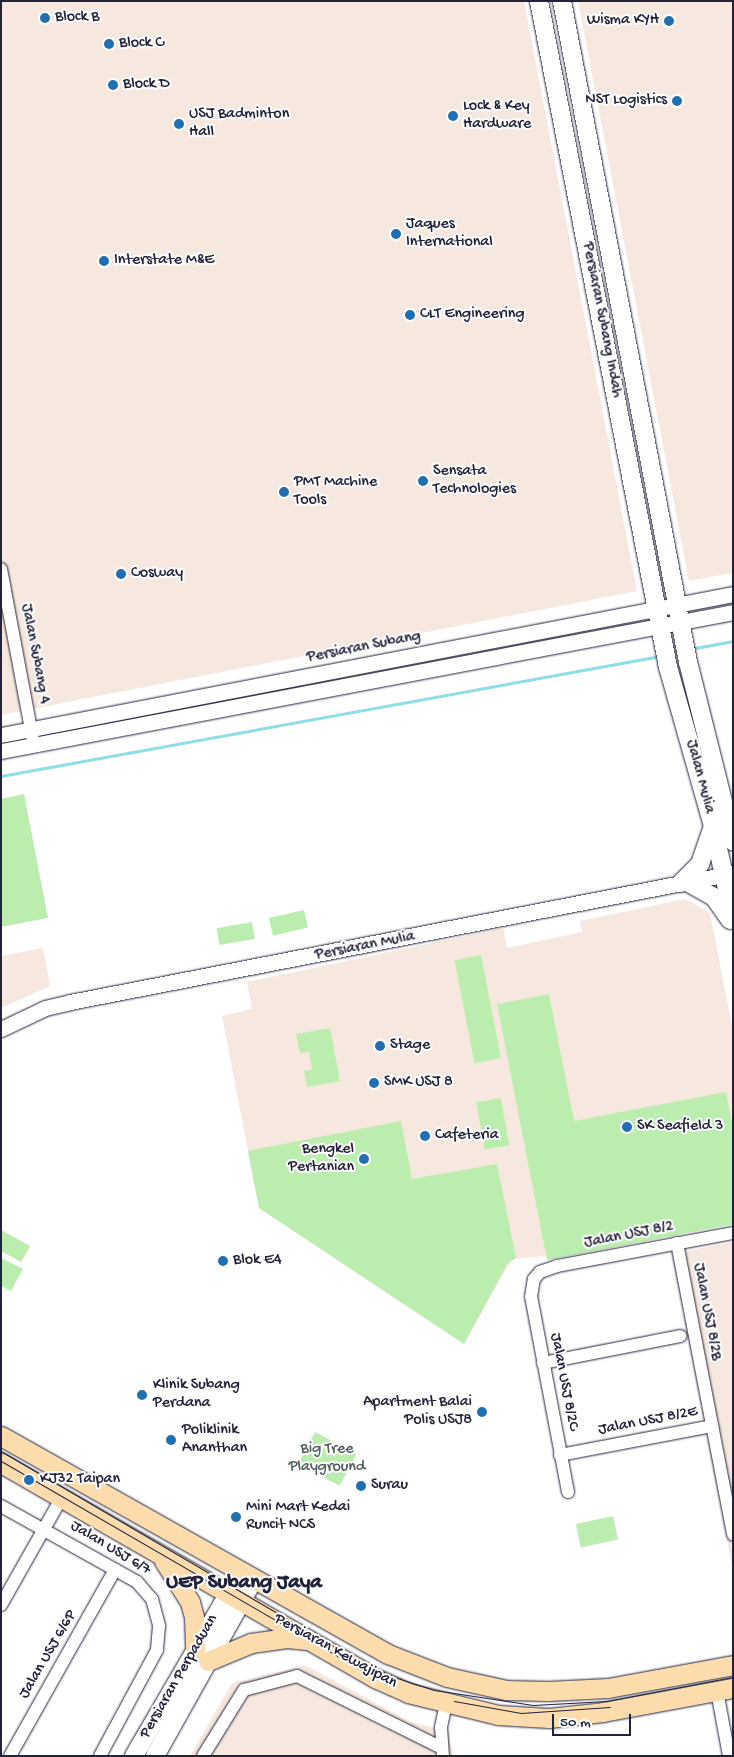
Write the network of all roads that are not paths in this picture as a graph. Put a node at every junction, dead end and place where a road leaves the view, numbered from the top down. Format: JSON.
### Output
{"nodes":[{"id":1,"x":539,"y":1,"type":"edge"},
{"id":2,"x":562,"y":1,"type":"edge"},
{"id":3,"x":1,"y":569,"type":"edge"},
{"id":4,"x":733,"y":594,"type":"edge"},
{"id":5,"x":733,"y":612,"type":"edge"},
{"id":6,"x":680,"y":621,"type":"junction"},
{"id":7,"x":659,"y":625,"type":"junction"},
{"id":8,"x":31,"y":729,"type":"junction"},
{"id":9,"x":1,"y":735,"type":"edge"},
{"id":10,"x":34,"y":745,"type":"junction"},
{"id":11,"x":1,"y":751,"type":"edge"},
{"id":12,"x":727,"y":830,"type":"edge"},
{"id":13,"x":728,"y":874,"type":"edge"},
{"id":14,"x":684,"y":883,"type":"junction"},
{"id":15,"x":733,"y":916,"type":"edge"},
{"id":16,"x":733,"y":924,"type":"edge"},
{"id":17,"x":1,"y":1029,"type":"edge"},
{"id":18,"x":733,"y":1233,"type":"edge"},
{"id":19,"x":677,"y":1243,"type":"junction"},
{"id":20,"x":534,"y":1279,"type":"joint"},
{"id":21,"x":680,"y":1336,"type":"dead end"},
{"id":22,"x":543,"y":1363,"type":"junction"},
{"id":23,"x":712,"y":1426,"type":"junction"},
{"id":24,"x":1,"y":1436,"type":"edge"},
{"id":25,"x":560,"y":1455,"type":"junction"},
{"id":26,"x":1,"y":1463,"type":"edge"},
{"id":27,"x":568,"y":1492,"type":"dead end"},
{"id":28,"x":62,"y":1497,"type":"junction"},
{"id":29,"x":1,"y":1506,"type":"edge"},
{"id":30,"x":44,"y":1530,"type":"junction"},
{"id":31,"x":733,"y":1535,"type":"edge"},
{"id":32,"x":158,"y":1554,"type":"junction"},
{"id":33,"x":116,"y":1570,"type":"junction"},
{"id":34,"x":247,"y":1576,"type":"junction"},
{"id":35,"x":236,"y":1596,"type":"junction"},
{"id":36,"x":1,"y":1605,"type":"edge"},
{"id":37,"x":313,"y":1641,"type":"junction"},
{"id":38,"x":202,"y":1656,"type":"junction"},
{"id":39,"x":733,"y":1665,"type":"edge"},
{"id":40,"x":725,"y":1690,"type":"edge"},
{"id":41,"x":446,"y":1703,"type":"junction"},
{"id":42,"x":728,"y":1725,"type":"edge"},
{"id":43,"x":443,"y":1752,"type":"edge"},
{"id":44,"x":10,"y":1756,"type":"edge"},
{"id":45,"x":100,"y":1756,"type":"edge"},
{"id":46,"x":134,"y":1756,"type":"edge"},
{"id":47,"x":155,"y":1756,"type":"edge"},
{"id":48,"x":203,"y":1756,"type":"edge"},
{"id":49,"x":729,"y":1756,"type":"edge"}],
"edges":[{"from":1,"to":7,"type":"main road","name":"Persiaran Subang Indah"},
{"from":2,"to":6,"type":"main road","name":"Persiaran Subang Indah"},
{"from":3,"to":8,"type":"street","name":"Jalan Subang 4"},
{"from":4,"to":6,"type":"street","name":"Persiaran Subang"},
{"from":5,"to":6,"type":"street","name":"Persiaran Subang"},
{"from":6,"to":7,"type":"street","name":"Persiaran Subang"},
{"from":6,"to":12,"type":"main road"},
{"from":7,"to":8,"type":"street","name":"Persiaran Subang"},
{"from":7,"to":10,"type":"street","name":"Persiaran Subang"},
{"from":7,"to":12,"type":"main road","name":"Jalan Mulia"},
{"from":8,"to":9,"type":"street","name":"Persiaran Subang"},
{"from":8,"to":10,"type":"street","name":"Jalan Subang 4"},
{"from":10,"to":11,"type":"street","name":"Persiaran Subang"},
{"from":12,"to":13,"type":"main road","name":"Jalan Mulia"},
{"from":12,"to":14,"type":"main road"},
{"from":13,"to":14,"type":"street","name":"Persiaran Mulia"},
{"from":13,"to":15,"type":"main road","name":"Jalan Mulia"},
{"from":14,"to":16,"type":"main road"},
{"from":14,"to":17,"type":"street","name":"Persiaran Mulia"},
{"from":18,"to":19,"type":"street","name":"Jalan USJ 8/2"},
{"from":19,"to":20,"type":"street","name":"Jalan USJ 8/2"},
{"from":19,"to":23,"type":"street","name":"Jalan USJ 8/2B"},
{"from":20,"to":22,"type":"street","name":"Jalan USJ 8/2C"},
{"from":21,"to":22,"type":"street"},
{"from":22,"to":25,"type":"street","name":"Jalan USJ 8/2C"},
{"from":23,"to":25,"type":"street","name":"Jalan USJ 8/2E"},
{"from":23,"to":31,"type":"street","name":"Jalan USJ 8/2B"},
{"from":24,"to":34,"type":"main road","name":"Persiaran Kewajipan"},
{"from":25,"to":27,"type":"street","name":"Jalan USJ 8/2C"},
{"from":26,"to":28,"type":"main road","name":"Persiaran Kewajipan"},
{"from":28,"to":30,"type":"street"},
{"from":28,"to":32,"type":"main road","name":"Persiaran Kewajipan"},
{"from":29,"to":30,"type":"street","name":"Jalan USJ 6/7"},
{"from":30,"to":33,"type":"street","name":"Jalan USJ 6/7"},
{"from":30,"to":36,"type":"street"},
{"from":32,"to":35,"type":"main road","name":"Persiaran Kewajipan"},
{"from":32,"to":38,"type":"main road"},
{"from":33,"to":44,"type":"street","name":"Jalan USJ 6/6P"},
{"from":33,"to":45,"type":"street","name":"Jalan USJ 6/7"},
{"from":34,"to":35,"type":"main road","name":"Persiaran Perpaduan"},
{"from":34,"to":39,"type":"main road","name":"Persiaran Kewajipan"},
{"from":35,"to":37,"type":"main road","name":"Persiaran Kewajipan"},
{"from":35,"to":38,"type":"main road","name":"Persiaran Perpaduan"},
{"from":37,"to":38,"type":"main road"},
{"from":37,"to":41,"type":"main road","name":"Persiaran Kewajipan"},
{"from":38,"to":46,"type":"main road","name":"Persiaran Perpaduan"},
{"from":38,"to":47,"type":"main road","name":"Persiaran Perpaduan"},
{"from":40,"to":41,"type":"main road","name":"Persiaran Kewajipan"},
{"from":40,"to":42,"type":"street"},
{"from":41,"to":43,"type":"street"},
{"from":42,"to":49,"type":"street"},
{"from":43,"to":48,"type":"street"}]}
